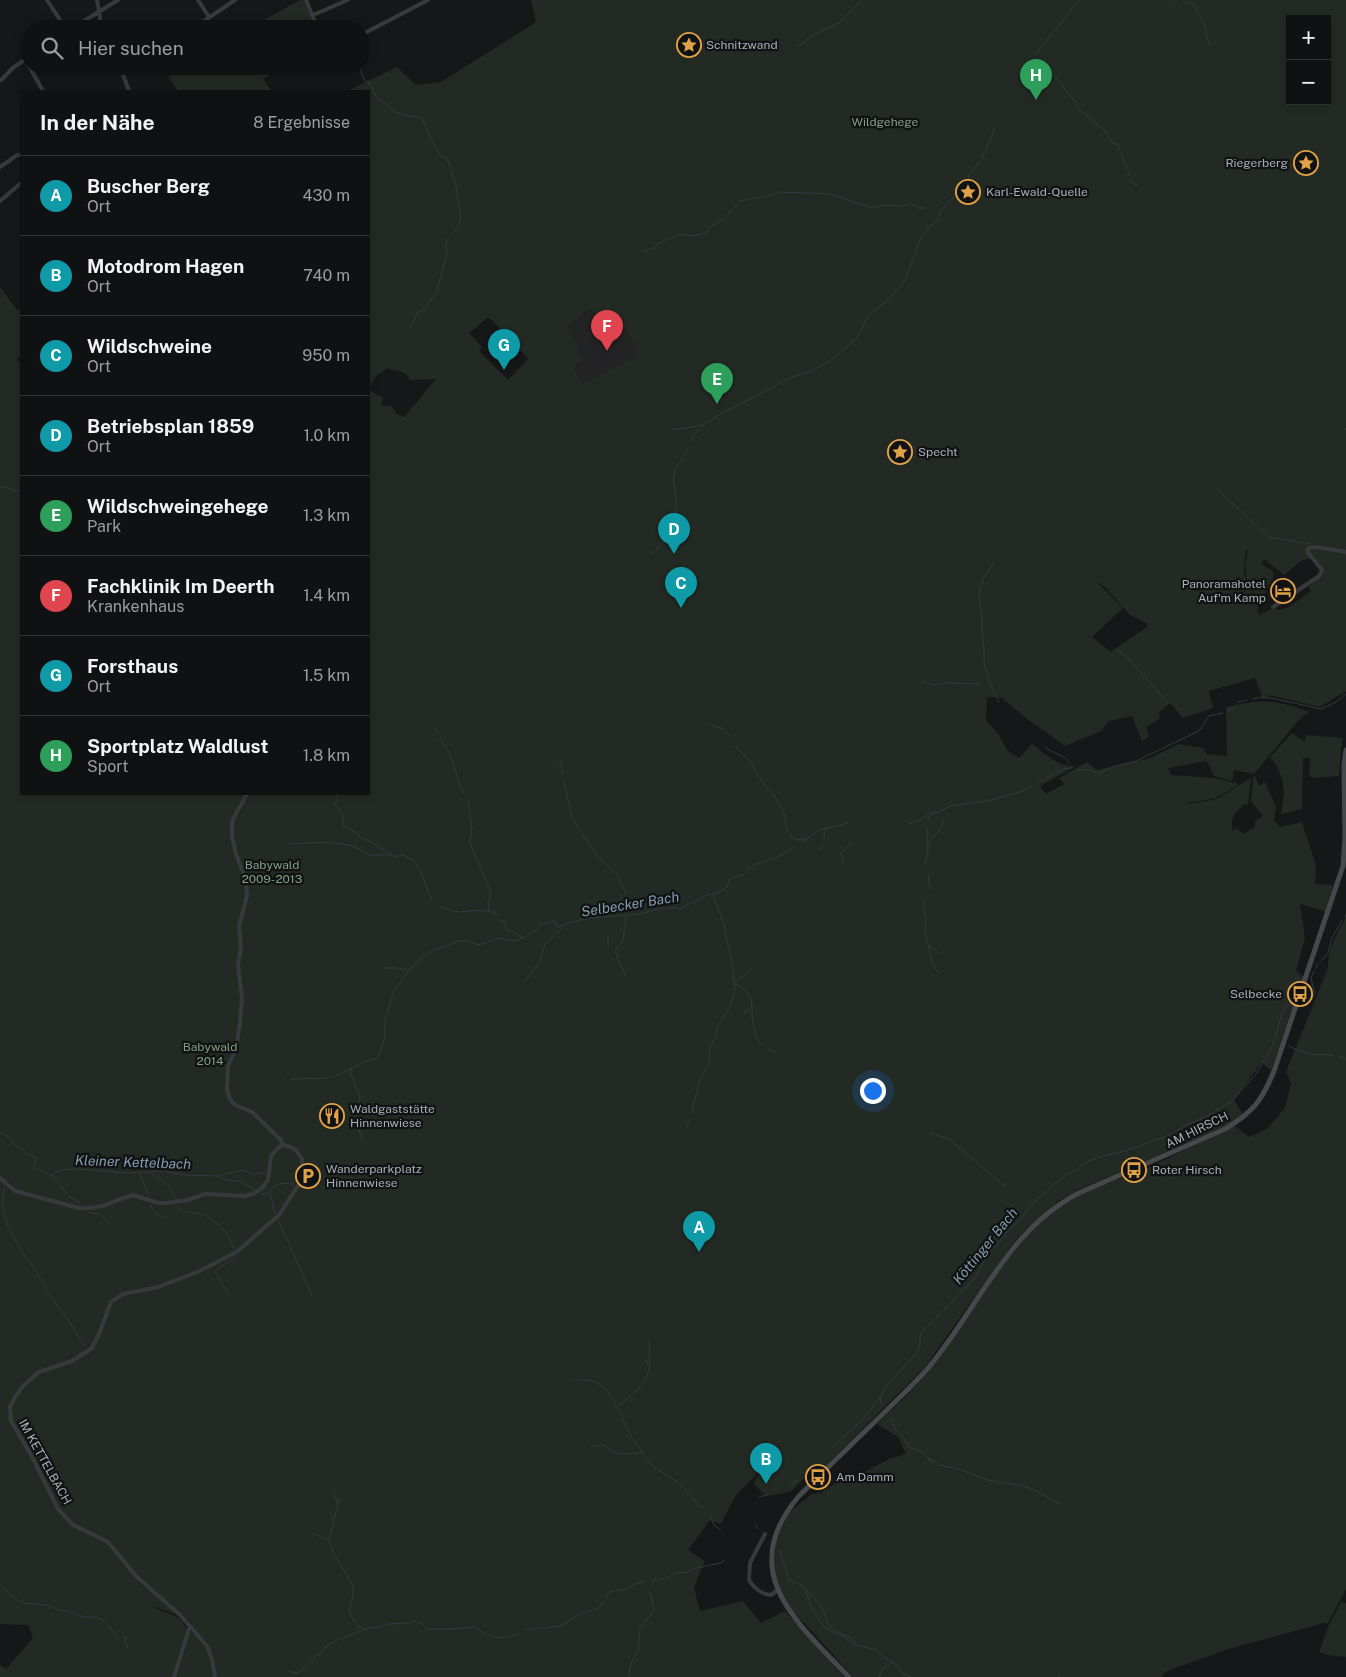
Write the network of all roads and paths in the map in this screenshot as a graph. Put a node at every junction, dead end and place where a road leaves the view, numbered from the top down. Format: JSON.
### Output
{"nodes":[{"id":1,"x":47,"y":0,"type":"edge"},
{"id":2,"x":97,"y":0,"type":"edge"},
{"id":3,"x":118,"y":0,"type":"edge"},
{"id":4,"x":198,"y":0,"type":"edge"},
{"id":5,"x":235,"y":0,"type":"edge"},
{"id":6,"x":306,"y":0,"type":"edge"},
{"id":7,"x":348,"y":0,"type":"edge"},
{"id":8,"x":428,"y":0,"type":"edge"},
{"id":9,"x":100,"y":11,"type":"junction"},
{"id":10,"x":313,"y":15,"type":"junction"},
{"id":11,"x":210,"y":17,"type":"junction"},
{"id":12,"x":60,"y":20,"type":"edge"},
{"id":13,"x":86,"y":20,"type":"edge"},
{"id":14,"x":101,"y":20,"type":"edge"},
{"id":15,"x":206,"y":20,"type":"edge"},
{"id":16,"x":315,"y":20,"type":"edge"},
{"id":17,"x":370,"y":30,"type":"edge"},
{"id":18,"x":20,"y":63,"type":"edge"},
{"id":19,"x":35,"y":75,"type":"edge"},
{"id":20,"x":123,"y":75,"type":"edge"},
{"id":21,"x":1,"y":80,"type":"edge"},
{"id":22,"x":43,"y":90,"type":"edge"},
{"id":23,"x":129,"y":90,"type":"edge"},
{"id":24,"x":20,"y":155,"type":"edge"},
{"id":25,"x":0,"y":167,"type":"edge"},
{"id":26,"x":20,"y":184,"type":"edge"},
{"id":27,"x":0,"y":201,"type":"edge"},
{"id":28,"x":1346,"y":552,"type":"edge"},
{"id":29,"x":1273,"y":608,"type":"dead end"},
{"id":30,"x":1346,"y":750,"type":"edge"},
{"id":31,"x":246,"y":795,"type":"edge"},
{"id":32,"x":283,"y":1145,"type":"junction"},
{"id":33,"x":0,"y":1178,"type":"edge"},
{"id":34,"x":765,"y":1534,"type":"dead end"},
{"id":35,"x":778,"y":1590,"type":"junction"},
{"id":36,"x":190,"y":1626,"type":"junction"},
{"id":37,"x":174,"y":1677,"type":"edge"},
{"id":38,"x":215,"y":1677,"type":"edge"},
{"id":39,"x":849,"y":1677,"type":"edge"}],
"edges":[{"from":1,"to":12,"type":"street"},
{"from":2,"to":9,"type":"street"},
{"from":3,"to":9,"type":"street"},
{"from":4,"to":11,"type":"street"},
{"from":5,"to":11,"type":"street"},
{"from":6,"to":10,"type":"street"},
{"from":7,"to":10,"type":"street"},
{"from":8,"to":17,"type":"street"},
{"from":9,"to":13,"type":"street"},
{"from":9,"to":14,"type":"street"},
{"from":10,"to":16,"type":"street"},
{"from":11,"to":15,"type":"street"},
{"from":18,"to":21,"type":"street"},
{"from":19,"to":22,"type":"street"},
{"from":20,"to":23,"type":"street"},
{"from":24,"to":25,"type":"street"},
{"from":26,"to":27,"type":"street"},
{"from":28,"to":29,"type":"street"},
{"from":30,"to":35,"type":"main road","name":"AM HIRSCH"},
{"from":31,"to":32,"type":"street","name":"IM KETTELBACH"},
{"from":32,"to":33,"type":"street"},
{"from":32,"to":36,"type":"street","name":"IM KETTELBACH"},
{"from":34,"to":35,"type":"street"},
{"from":35,"to":39,"type":"main road","name":"AM HIRSCH"},
{"from":36,"to":37,"type":"street"},
{"from":36,"to":38,"type":"street","name":"IM KETTELBACH"}]}
